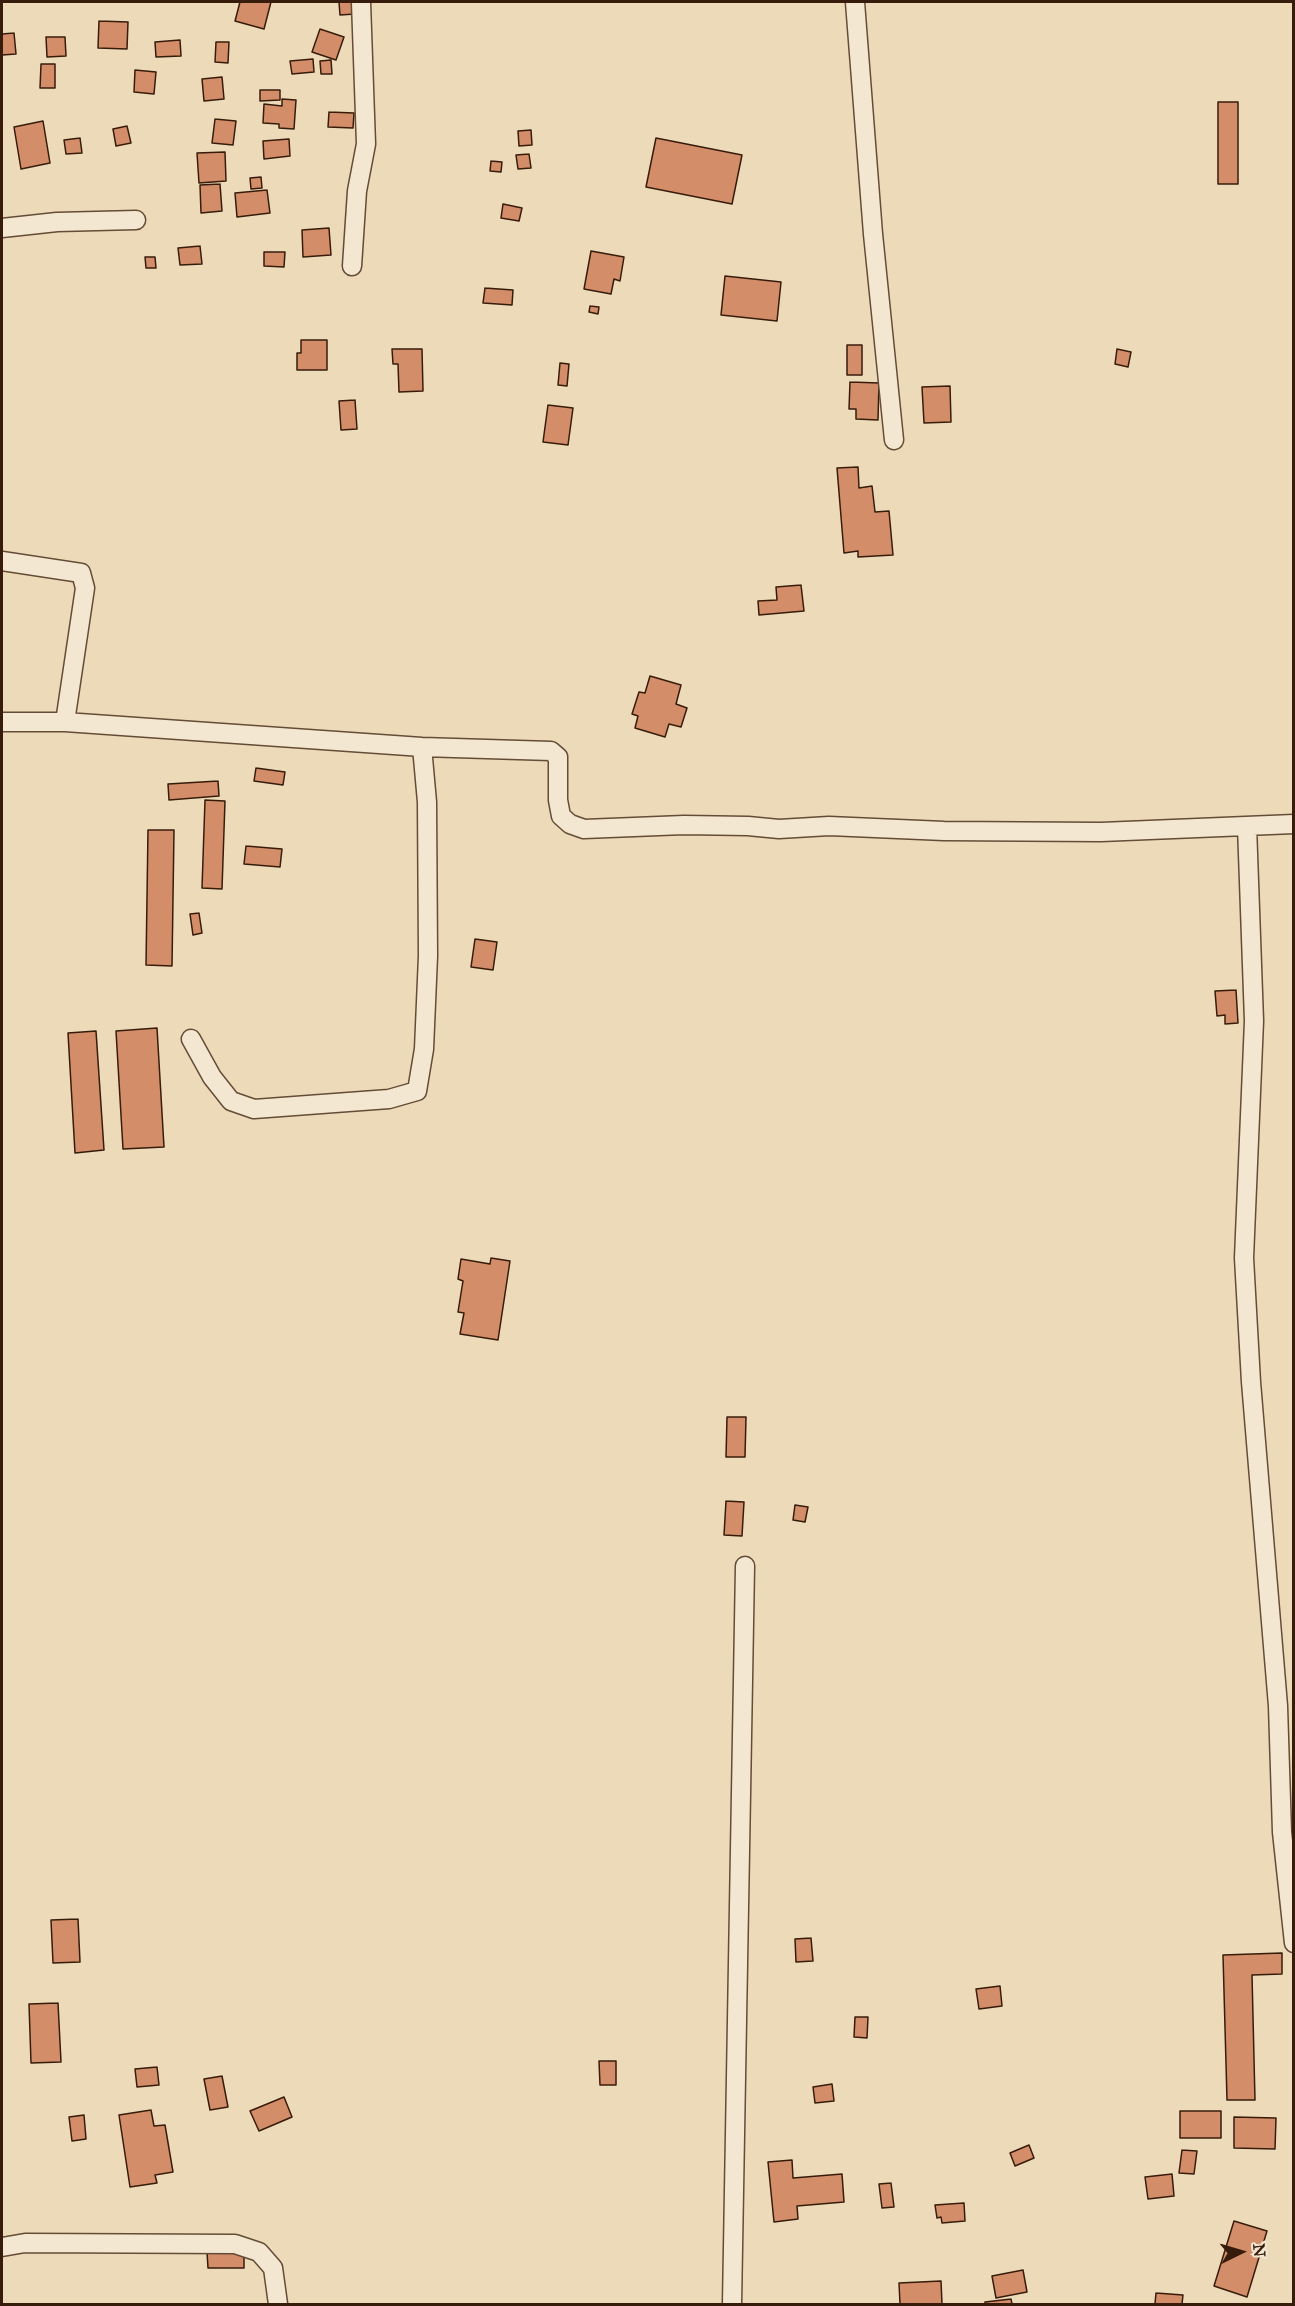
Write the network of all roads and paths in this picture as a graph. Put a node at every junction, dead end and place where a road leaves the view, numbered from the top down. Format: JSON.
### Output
{"nodes":[{"id":1,"x":362,"y":2,"type":"edge"},
{"id":2,"x":855,"y":2,"type":"edge"},
{"id":3,"x":136,"y":220,"type":"dead end"},
{"id":4,"x":2,"y":228,"type":"edge"},
{"id":5,"x":352,"y":266,"type":"dead end"},
{"id":6,"x":894,"y":440,"type":"dead end"},
{"id":7,"x":2,"y":561,"type":"edge"},
{"id":8,"x":2,"y":722,"type":"edge"},
{"id":9,"x":65,"y":722,"type":"junction"},
{"id":10,"x":422,"y":747,"type":"junction"},
{"id":11,"x":1293,"y":824,"type":"edge"},
{"id":12,"x":1247,"y":826,"type":"junction"},
{"id":13,"x":191,"y":1039,"type":"dead end"},
{"id":14,"x":746,"y":1566,"type":"dead end"},
{"id":15,"x":1293,"y":1943,"type":"edge"},
{"id":16,"x":2,"y":2247,"type":"edge"},
{"id":17,"x":278,"y":2304,"type":"edge"},
{"id":18,"x":732,"y":2304,"type":"edge"}],
"edges":[{"from":1,"to":5,"type":"street"},
{"from":2,"to":6,"type":"street"},
{"from":3,"to":4,"type":"street"},
{"from":7,"to":9,"type":"street"},
{"from":8,"to":9,"type":"street"},
{"from":9,"to":10,"type":"street"},
{"from":10,"to":12,"type":"street"},
{"from":10,"to":13,"type":"street"},
{"from":11,"to":12,"type":"street"},
{"from":12,"to":15,"type":"street"},
{"from":14,"to":18,"type":"street"},
{"from":16,"to":17,"type":"street"}]}
